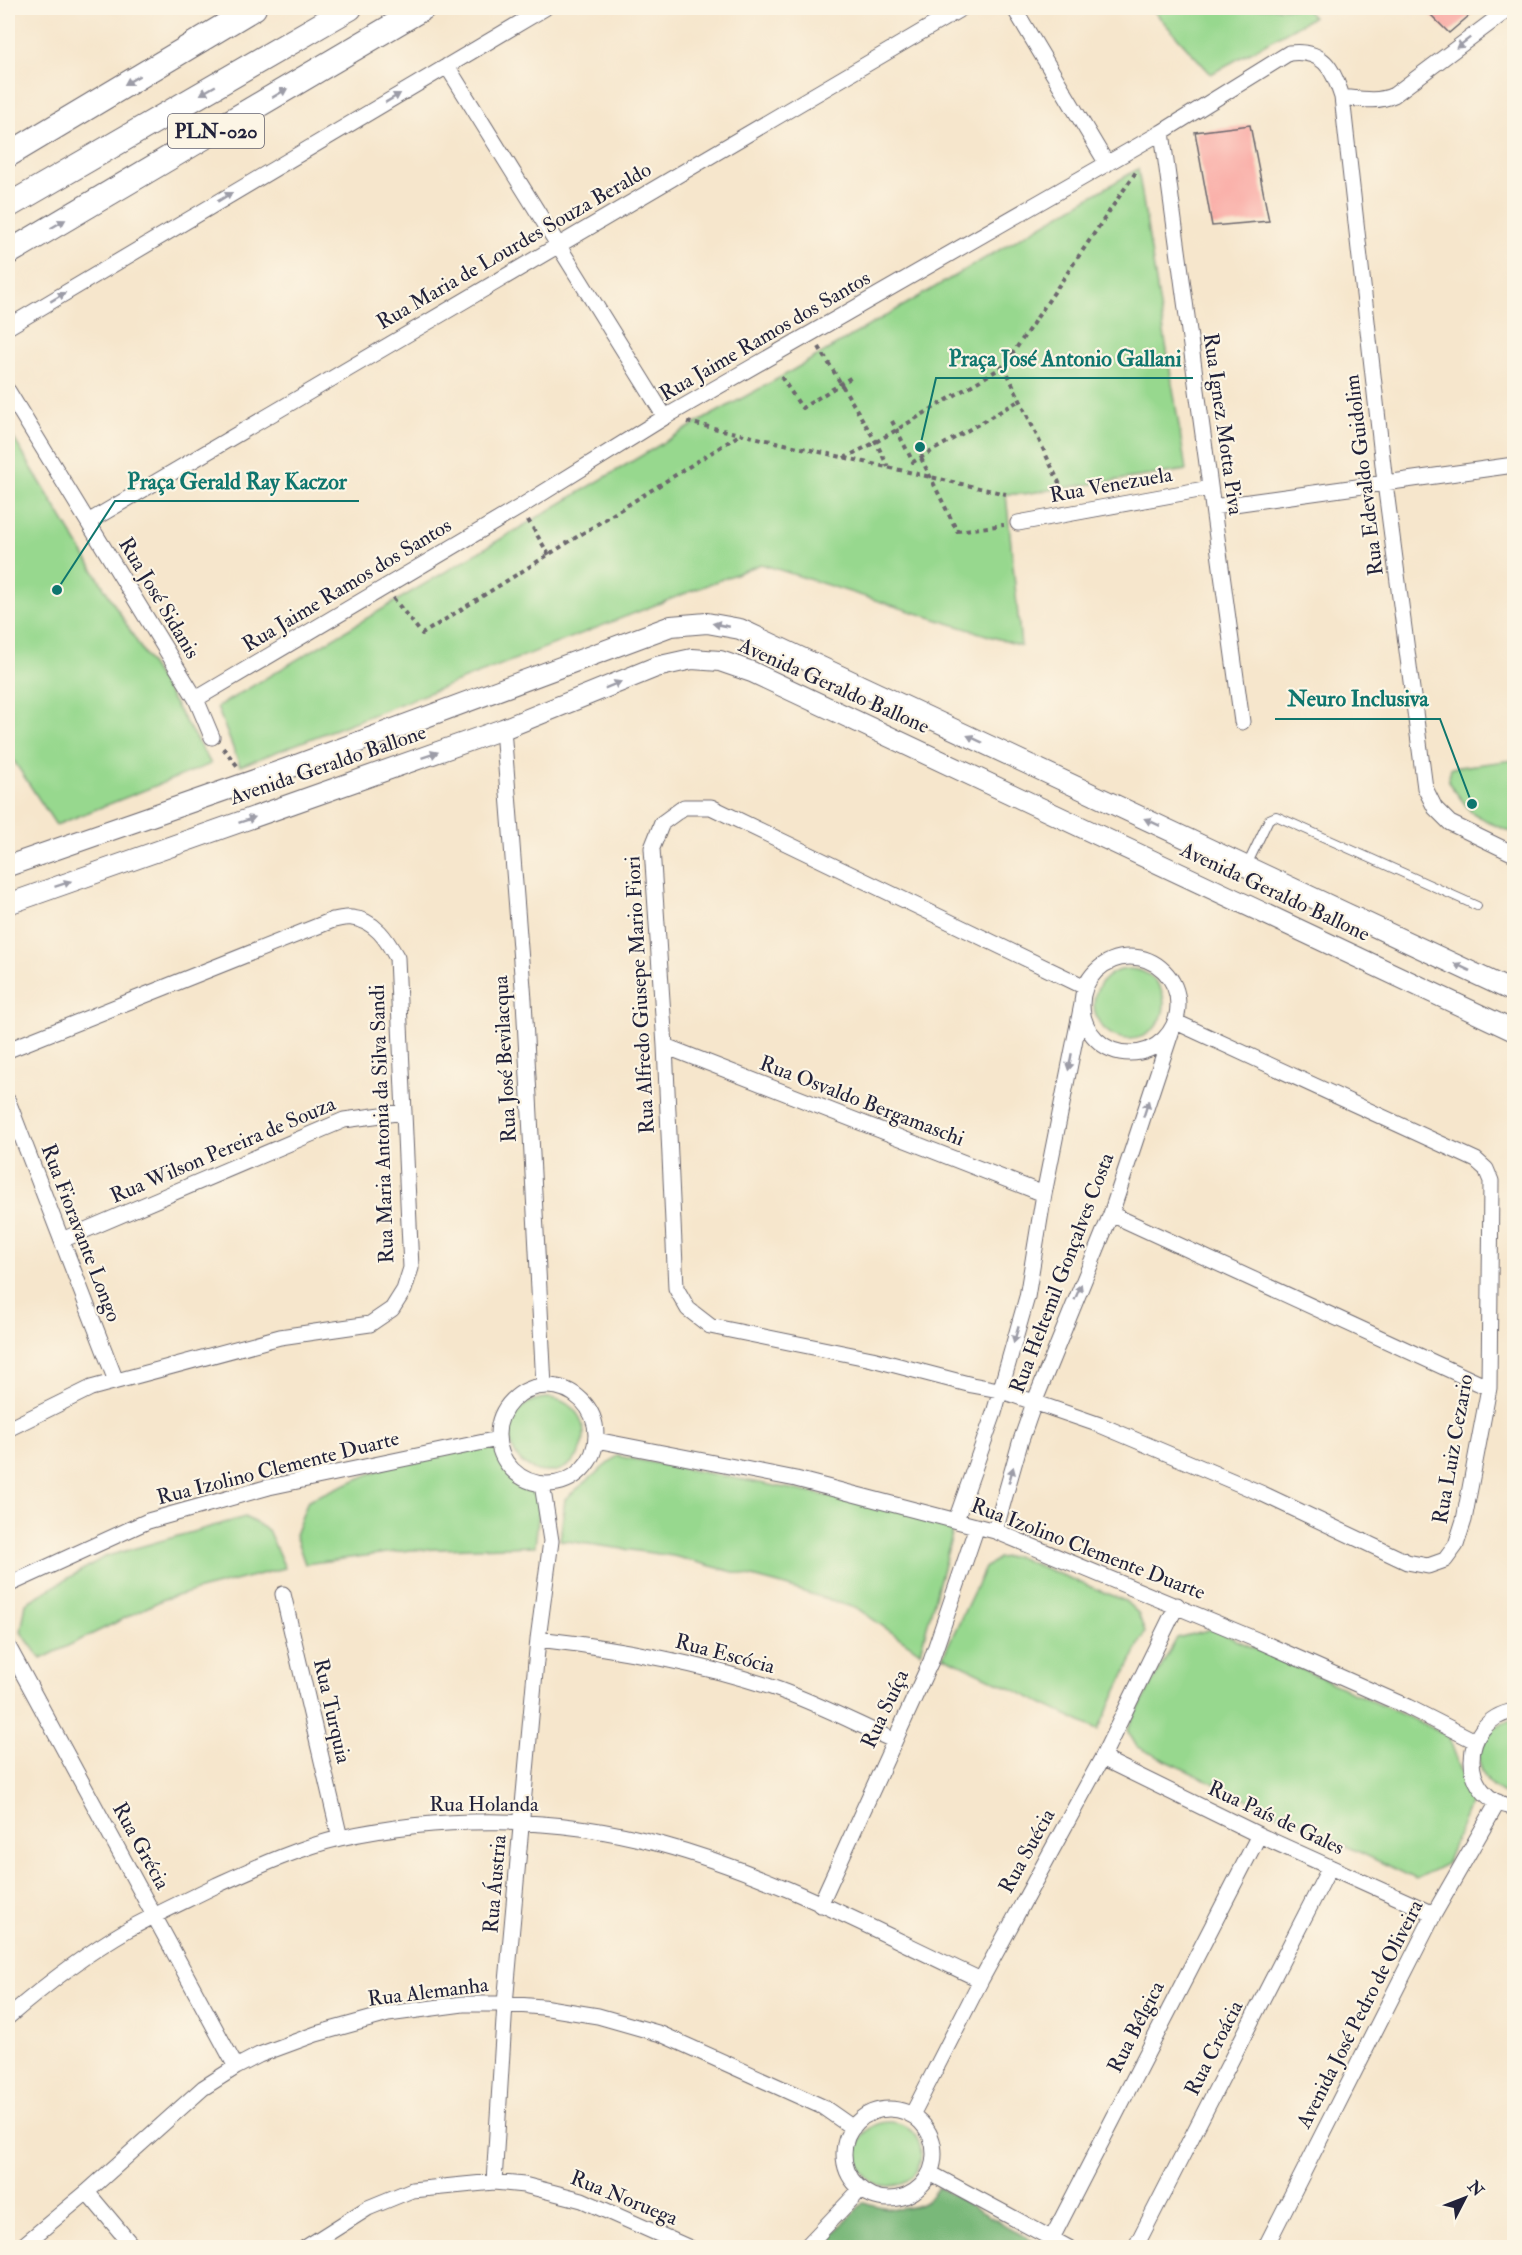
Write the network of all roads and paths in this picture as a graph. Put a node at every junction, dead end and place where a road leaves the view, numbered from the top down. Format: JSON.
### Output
{"nodes":[{"id":1,"x":254,"y":8,"type":"edge"},
{"id":2,"x":350,"y":8,"type":"edge"},
{"id":3,"x":423,"y":8,"type":"edge"},
{"id":4,"x":545,"y":8,"type":"edge"},
{"id":5,"x":962,"y":8,"type":"edge"},
{"id":6,"x":1014,"y":8,"type":"edge"},
{"id":7,"x":1510,"y":8,"type":"edge"},
{"id":8,"x":447,"y":66,"type":"junction"},
{"id":9,"x":1342,"y":97,"type":"junction"},
{"id":10,"x":1162,"y":132,"type":"junction"},
{"id":11,"x":1346,"y":134,"type":"joint"},
{"id":12,"x":8,"y":155,"type":"edge"},
{"id":13,"x":1107,"y":164,"type":"junction"},
{"id":14,"x":1138,"y":169,"type":"dead end"},
{"id":15,"x":8,"y":206,"type":"edge"},
{"id":16,"x":558,"y":244,"type":"junction"},
{"id":17,"x":8,"y":253,"type":"edge"},
{"id":18,"x":8,"y":327,"type":"edge"},
{"id":19,"x":810,"y":334,"type":"junction"},
{"id":20,"x":1004,"y":366,"type":"junction"},
{"id":21,"x":782,"y":377,"type":"dead end"},
{"id":22,"x":852,"y":377,"type":"dead end"},
{"id":23,"x":841,"y":384,"type":"junction"},
{"id":24,"x":8,"y":391,"type":"edge"},
{"id":25,"x":1020,"y":400,"type":"junction"},
{"id":26,"x":665,"y":417,"type":"junction"},
{"id":27,"x":892,"y":421,"type":"dead end"},
{"id":28,"x":896,"y":430,"type":"junction"},
{"id":29,"x":741,"y":434,"type":"junction"},
{"id":30,"x":876,"y":442,"type":"junction"},
{"id":31,"x":844,"y":458,"type":"junction"},
{"id":32,"x":921,"y":458,"type":"junction"},
{"id":33,"x":1515,"y":465,"type":"edge"},
{"id":34,"x":888,"y":467,"type":"junction"},
{"id":35,"x":931,"y":477,"type":"junction"},
{"id":36,"x":1386,"y":483,"type":"junction"},
{"id":37,"x":1210,"y":488,"type":"junction"},
{"id":38,"x":1062,"y":489,"type":"dead end"},
{"id":39,"x":1006,"y":494,"type":"dead end"},
{"id":40,"x":520,"y":507,"type":"junction"},
{"id":41,"x":1213,"y":507,"type":"junction"},
{"id":42,"x":88,"y":522,"type":"junction"},
{"id":43,"x":1018,"y":523,"type":"joint"},
{"id":44,"x":549,"y":555,"type":"junction"},
{"id":45,"x":385,"y":588,"type":"junction"},
{"id":46,"x":196,"y":699,"type":"junction"},
{"id":47,"x":1242,"y":722,"type":"dead end"},
{"id":48,"x":503,"y":729,"type":"junction"},
{"id":49,"x":212,"y":737,"type":"joint"},
{"id":50,"x":246,"y":782,"type":"junction"},
{"id":51,"x":1515,"y":854,"type":"edge"},
{"id":52,"x":8,"y":866,"type":"edge"},
{"id":53,"x":1247,"y":866,"type":"junction"},
{"id":54,"x":8,"y":904,"type":"edge"},
{"id":55,"x":1477,"y":906,"type":"dead end"},
{"id":56,"x":1085,"y":987,"type":"junction"},
{"id":57,"x":1515,"y":992,"type":"edge"},
{"id":58,"x":1082,"y":1004,"type":"junction"},
{"id":59,"x":1174,"y":1026,"type":"junction"},
{"id":60,"x":1515,"y":1031,"type":"edge"},
{"id":61,"x":665,"y":1046,"type":"junction"},
{"id":62,"x":8,"y":1050,"type":"edge"},
{"id":63,"x":8,"y":1101,"type":"edge"},
{"id":64,"x":404,"y":1112,"type":"junction"},
{"id":65,"x":1044,"y":1194,"type":"junction"},
{"id":66,"x":1111,"y":1214,"type":"junction"},
{"id":67,"x":62,"y":1240,"type":"junction"},
{"id":68,"x":116,"y":1381,"type":"junction"},
{"id":69,"x":544,"y":1386,"type":"junction"},
{"id":70,"x":1489,"y":1388,"type":"junction"},
{"id":71,"x":999,"y":1390,"type":"junction"},
{"id":72,"x":1034,"y":1403,"type":"junction"},
{"id":73,"x":8,"y":1429,"type":"edge"},
{"id":74,"x":498,"y":1439,"type":"junction"},
{"id":75,"x":596,"y":1440,"type":"junction"},
{"id":76,"x":542,"y":1484,"type":"junction"},
{"id":77,"x":956,"y":1520,"type":"junction"},
{"id":78,"x":977,"y":1526,"type":"junction"},
{"id":79,"x":995,"y":1532,"type":"junction"},
{"id":80,"x":8,"y":1585,"type":"edge"},
{"id":81,"x":283,"y":1594,"type":"dead end"},
{"id":82,"x":1177,"y":1605,"type":"junction"},
{"id":83,"x":538,"y":1639,"type":"junction"},
{"id":84,"x":8,"y":1646,"type":"edge"},
{"id":85,"x":1515,"y":1711,"type":"edge"},
{"id":86,"x":893,"y":1740,"type":"junction"},
{"id":87,"x":1475,"y":1741,"type":"junction"},
{"id":88,"x":1102,"y":1758,"type":"junction"},
{"id":89,"x":1498,"y":1802,"type":"junction"},
{"id":90,"x":1515,"y":1807,"type":"edge"},
{"id":91,"x":522,"y":1823,"type":"junction"},
{"id":92,"x":1258,"y":1835,"type":"junction"},
{"id":93,"x":340,"y":1838,"type":"junction"},
{"id":94,"x":1330,"y":1867,"type":"junction"},
{"id":95,"x":820,"y":1905,"type":"junction"},
{"id":96,"x":1434,"y":1914,"type":"junction"},
{"id":97,"x":155,"y":1915,"type":"junction"},
{"id":98,"x":981,"y":1980,"type":"junction"},
{"id":99,"x":505,"y":2004,"type":"junction"},
{"id":100,"x":8,"y":2017,"type":"edge"},
{"id":101,"x":236,"y":2067,"type":"junction"},
{"id":102,"x":912,"y":2115,"type":"junction"},
{"id":103,"x":853,"y":2128,"type":"junction"},
{"id":104,"x":930,"y":2173,"type":"junction"},
{"id":105,"x":494,"y":2182,"type":"junction"},
{"id":106,"x":861,"y":2188,"type":"junction"},
{"id":107,"x":87,"y":2192,"type":"junction"},
{"id":108,"x":1052,"y":2238,"type":"junction"},
{"id":109,"x":331,"y":2241,"type":"edge"},
{"id":110,"x":20,"y":2247,"type":"edge"},
{"id":111,"x":134,"y":2247,"type":"edge"},
{"id":112,"x":305,"y":2247,"type":"edge"},
{"id":113,"x":690,"y":2247,"type":"edge"},
{"id":114,"x":805,"y":2247,"type":"edge"},
{"id":115,"x":1069,"y":2247,"type":"edge"},
{"id":116,"x":1135,"y":2247,"type":"edge"},
{"id":117,"x":1265,"y":2247,"type":"edge"}],
"edges":[{"from":1,"to":12,"type":"main road","one_way":true},
{"from":2,"to":15,"type":"main road","number":"PLN-020","one_way":true},
{"from":17,"to":3,"type":"main road","number":"PLN-020","one_way":true},
{"from":4,"to":8,"type":"street"},
{"from":5,"to":16,"type":"street","name":"Rua Maria de Lourdes Souza Beraldo"},
{"from":6,"to":13,"type":"street"},
{"from":7,"to":9,"type":"street","one_way":true},
{"from":8,"to":16,"type":"street"},
{"from":18,"to":8,"type":"street","one_way":true},
{"from":9,"to":10,"type":"street","name":"Rua Jaime Ramos dos Santos"},
{"from":9,"to":11,"type":"street","name":"Rua Jaime Ramos dos Santos"},
{"from":10,"to":13,"type":"street","name":"Rua Jaime Ramos dos Santos"},
{"from":10,"to":37,"type":"street","name":"Rua Ignez Motta Piva"},
{"from":11,"to":36,"type":"street","name":"Rua Edevaldo Guidolim"},
{"from":13,"to":19,"type":"street","name":"Rua Jaime Ramos dos Santos"},
{"from":14,"to":20,"type":"path"},
{"from":16,"to":26,"type":"street"},
{"from":16,"to":42,"type":"street","name":"Rua Maria de Lourdes Souza Beraldo"},
{"from":19,"to":23,"type":"path"},
{"from":19,"to":26,"type":"street","name":"Rua Jaime Ramos dos Santos"},
{"from":20,"to":25,"type":"path"},
{"from":20,"to":28,"type":"path"},
{"from":21,"to":23,"type":"path"},
{"from":22,"to":23,"type":"path"},
{"from":23,"to":30,"type":"path"},
{"from":24,"to":42,"type":"street","name":"Rua José Sidanis"},
{"from":25,"to":32,"type":"path"},
{"from":25,"to":38,"type":"path"},
{"from":26,"to":29,"type":"path"},
{"from":26,"to":40,"type":"street","name":"Rua Jaime Ramos dos Santos"},
{"from":27,"to":28,"type":"path"},
{"from":28,"to":30,"type":"path"},
{"from":28,"to":32,"type":"path"},
{"from":29,"to":31,"type":"path"},
{"from":29,"to":44,"type":"path"},
{"from":30,"to":31,"type":"path"},
{"from":30,"to":34,"type":"path"},
{"from":31,"to":34,"type":"path"},
{"from":32,"to":35,"type":"path"},
{"from":33,"to":36,"type":"street"},
{"from":34,"to":35,"type":"path"},
{"from":35,"to":39,"type":"path"},
{"from":35,"to":43,"type":"path"},
{"from":36,"to":41,"type":"street"},
{"from":36,"to":51,"type":"street","name":"Rua Edevaldo Guidolim"},
{"from":37,"to":41,"type":"street","name":"Rua Ignez Motta Piva"},
{"from":37,"to":43,"type":"street","name":"Rua Venezuela"},
{"from":40,"to":44,"type":"path"},
{"from":40,"to":45,"type":"street","name":"Rua Jaime Ramos dos Santos"},
{"from":41,"to":47,"type":"street","name":"Rua Ignez Motta Piva"},
{"from":42,"to":46,"type":"street","name":"Rua José Sidanis"},
{"from":44,"to":45,"type":"path"},
{"from":45,"to":46,"type":"street","name":"Rua Jaime Ramos dos Santos"},
{"from":46,"to":49,"type":"street","name":"Rua José Sidanis"},
{"from":54,"to":48,"type":"street","name":"Avenida Geraldo Ballone","one_way":true},
{"from":48,"to":60,"type":"street","name":"Avenida Geraldo Ballone","one_way":true},
{"from":48,"to":69,"type":"street","name":"Rua José Bevilacqua"},
{"from":49,"to":50,"type":"path"},
{"from":50,"to":52,"type":"street","name":"Avenida Geraldo Ballone"},
{"from":53,"to":50,"type":"street","name":"Avenida Geraldo Ballone","one_way":true},
{"from":53,"to":55,"type":"lane"},
{"from":57,"to":53,"type":"street","name":"Avenida Geraldo Ballone","one_way":true},
{"from":56,"to":58,"type":"street"},
{"from":56,"to":59,"type":"street"},
{"from":56,"to":61,"type":"street","name":"Rua Alfredo Giusepe Mario Fiori"},
{"from":58,"to":59,"type":"street"},
{"from":58,"to":65,"type":"street","name":"Rua Heltemil Gonçalves Costa","one_way":true},
{"from":66,"to":59,"type":"street","name":"Rua Heltemil Gonçalves Costa","one_way":true},
{"from":59,"to":70,"type":"street","name":"Rua Luiz Cezario"},
{"from":61,"to":65,"type":"street","name":"Rua Osvaldo Bergamaschi"},
{"from":61,"to":71,"type":"street","name":"Rua Alfredo Giusepe Mario Fiori"},
{"from":62,"to":64,"type":"street","name":"Rua Maria Antonia da Silva Sandi"},
{"from":63,"to":67,"type":"street","name":"Rua Fioravante Longo"},
{"from":64,"to":67,"type":"street","name":"Rua Wilson Pereira de Souza"},
{"from":64,"to":68,"type":"street","name":"Rua Maria Antonia da Silva Sandi"},
{"from":65,"to":71,"type":"street","name":"Rua Heltemil Gonçalves Costa","one_way":true},
{"from":66,"to":70,"type":"street"},
{"from":72,"to":66,"type":"street","name":"Rua Heltemil Gonçalves Costa","one_way":true},
{"from":67,"to":68,"type":"street","name":"Rua Fioravante Longo"},
{"from":68,"to":73,"type":"street","name":"Rua Maria Antonia da Silva Sandi"},
{"from":69,"to":74,"type":"street"},
{"from":69,"to":75,"type":"street"},
{"from":70,"to":72,"type":"street","name":"Rua Luiz Cezario"},
{"from":71,"to":72,"type":"street","name":"Rua Luiz Cezario"},
{"from":71,"to":77,"type":"street","name":"Rua Heltemil Gonçalves Costa"},
{"from":79,"to":72,"type":"street","name":"Rua Heltemil Gonçalves Costa","one_way":true},
{"from":74,"to":76,"type":"street"},
{"from":74,"to":80,"type":"street","name":"Rua Izolino Clemente Duarte"},
{"from":75,"to":76,"type":"street"},
{"from":75,"to":77,"type":"street","name":"Rua Izolino Clemente Duarte"},
{"from":76,"to":83,"type":"street","name":"Rua Áustria"},
{"from":77,"to":78,"type":"street","name":"Rua Izolino Clemente Duarte"},
{"from":78,"to":79,"type":"street","name":"Rua Izolino Clemente Duarte"},
{"from":78,"to":86,"type":"street","name":"Rua Suíça"},
{"from":79,"to":82,"type":"street","name":"Rua Izolino Clemente Duarte"},
{"from":81,"to":93,"type":"street","name":"Rua Turquia"},
{"from":82,"to":87,"type":"street","name":"Rua Izolino Clemente Duarte"},
{"from":82,"to":88,"type":"street","name":"Rua Suécia"},
{"from":83,"to":86,"type":"street","name":"Rua Escócia"},
{"from":83,"to":91,"type":"street","name":"Rua Áustria"},
{"from":84,"to":97,"type":"street","name":"Rua Grécia"},
{"from":85,"to":87,"type":"street"},
{"from":86,"to":95,"type":"street","name":"Rua Suíça"},
{"from":87,"to":89,"type":"street"},
{"from":88,"to":92,"type":"street","name":"Rua País de Gales"},
{"from":88,"to":98,"type":"street","name":"Rua Suécia"},
{"from":89,"to":90,"type":"street"},
{"from":89,"to":96,"type":"street","name":"Avenida José Pedro de Oliveira"},
{"from":91,"to":93,"type":"street","name":"Rua Holanda"},
{"from":91,"to":95,"type":"street","name":"Rua Holanda"},
{"from":91,"to":99,"type":"street","name":"Rua Áustria"},
{"from":92,"to":94,"type":"street","name":"Rua País de Gales"},
{"from":92,"to":108,"type":"street","name":"Rua Bélgica"},
{"from":93,"to":97,"type":"street","name":"Rua Holanda"},
{"from":94,"to":96,"type":"street","name":"Rua País de Gales"},
{"from":94,"to":116,"type":"street","name":"Rua Croácia"},
{"from":95,"to":98,"type":"street","name":"Rua Holanda"},
{"from":96,"to":117,"type":"street","name":"Avenida José Pedro de Oliveira"},
{"from":97,"to":100,"type":"street","name":"Rua Holanda"},
{"from":97,"to":101,"type":"street","name":"Rua Grécia"},
{"from":98,"to":102,"type":"street","name":"Rua Suécia"},
{"from":99,"to":101,"type":"street","name":"Rua Alemanha"},
{"from":99,"to":103,"type":"street","name":"Rua Alemanha"},
{"from":99,"to":105,"type":"street","name":"Rua Áustria"},
{"from":101,"to":107,"type":"street","name":"Rua Alemanha"},
{"from":102,"to":103,"type":"street"},
{"from":102,"to":104,"type":"street"},
{"from":103,"to":106,"type":"street"},
{"from":104,"to":106,"type":"street"},
{"from":104,"to":108,"type":"street"},
{"from":105,"to":109,"type":"street","name":"Rua Noruega"},
{"from":105,"to":113,"type":"street","name":"Rua Noruega"},
{"from":106,"to":114,"type":"street"},
{"from":107,"to":110,"type":"street","name":"Rua Alemanha"},
{"from":107,"to":111,"type":"street"},
{"from":108,"to":115,"type":"street"},
{"from":109,"to":112,"type":"street","name":"Rua Noruega"}]}
